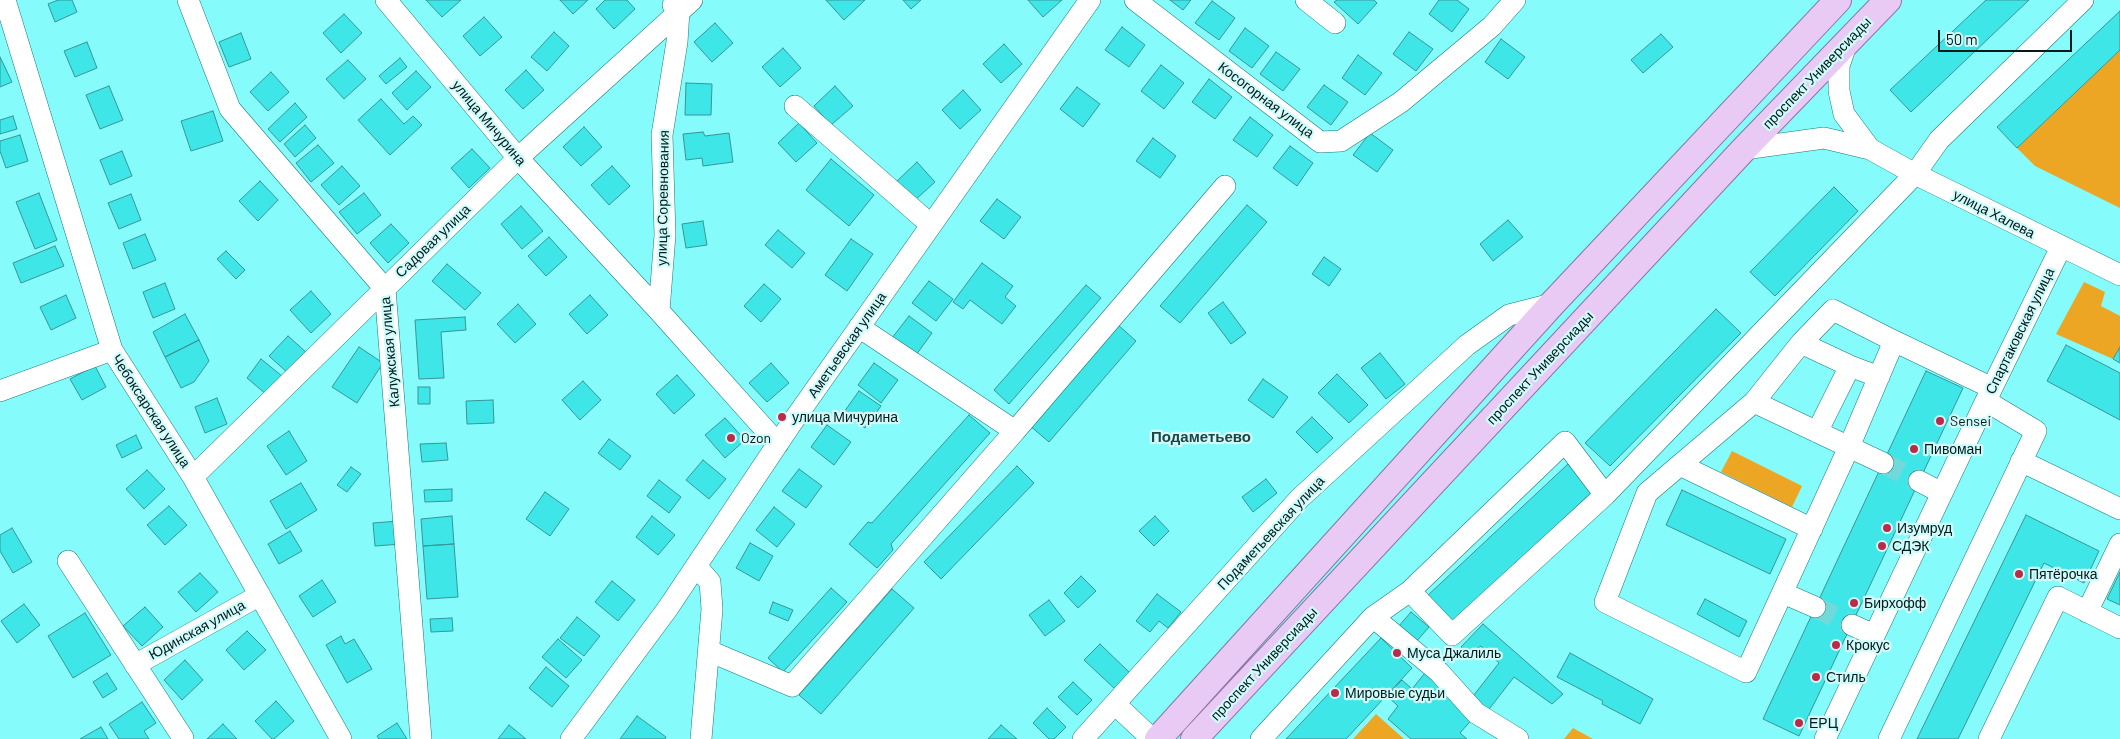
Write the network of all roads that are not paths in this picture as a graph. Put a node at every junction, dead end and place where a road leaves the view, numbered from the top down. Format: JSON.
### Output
{"nodes":[{"id":1,"x":188,"y":0,"type":"edge"},
{"id":2,"x":386,"y":0,"type":"edge"},
{"id":3,"x":1090,"y":0,"type":"edge"},
{"id":4,"x":1135,"y":0,"type":"edge"},
{"id":5,"x":1306,"y":0,"type":"edge"},
{"id":6,"x":1516,"y":0,"type":"edge"},
{"id":7,"x":1838,"y":0,"type":"edge"},
{"id":8,"x":1888,"y":0,"type":"edge"},
{"id":9,"x":2083,"y":0,"type":"edge"},
{"id":10,"x":680,"y":4,"type":"edge"},
{"id":11,"x":5,"y":13,"type":"edge"},
{"id":12,"x":1335,"y":23,"type":"dead end"},
{"id":13,"x":1847,"y":42,"type":"junction"},
{"id":14,"x":795,"y":106,"type":"dead end"},
{"id":15,"x":1870,"y":148,"type":"junction"},
{"id":16,"x":1744,"y":150,"type":"junction"},
{"id":17,"x":518,"y":158,"type":"junction"},
{"id":18,"x":1915,"y":174,"type":"junction"},
{"id":19,"x":1225,"y":186,"type":"dead end"},
{"id":20,"x":930,"y":224,"type":"junction"},
{"id":21,"x":2061,"y":247,"type":"junction"},
{"id":22,"x":2120,"y":275,"type":"edge"},
{"id":23,"x":385,"y":289,"type":"junction"},
{"id":24,"x":1552,"y":304,"type":"junction"},
{"id":25,"x":659,"y":311,"type":"junction"},
{"id":26,"x":859,"y":327,"type":"junction"},
{"id":27,"x":1894,"y":341,"type":"junction"},
{"id":28,"x":1801,"y":343,"type":"junction"},
{"id":29,"x":112,"y":350,"type":"junction"},
{"id":30,"x":1850,"y":366,"type":"junction"},
{"id":31,"x":1879,"y":377,"type":"junction"},
{"id":32,"x":0,"y":391,"type":"edge"},
{"id":33,"x":1989,"y":394,"type":"junction"},
{"id":34,"x":1754,"y":402,"type":"junction"},
{"id":35,"x":1015,"y":431,"type":"junction"},
{"id":36,"x":1817,"y":432,"type":"junction"},
{"id":37,"x":778,"y":444,"type":"junction"},
{"id":38,"x":1849,"y":447,"type":"junction"},
{"id":39,"x":2021,"y":461,"type":"junction"},
{"id":40,"x":1882,"y":463,"type":"tunnel mouth"},
{"id":41,"x":1680,"y":465,"type":"junction"},
{"id":42,"x":193,"y":477,"type":"junction"},
{"id":43,"x":1919,"y":481,"type":"tunnel mouth"},
{"id":44,"x":1942,"y":492,"type":"junction"},
{"id":45,"x":1605,"y":495,"type":"junction"},
{"id":46,"x":2120,"y":509,"type":"edge"},
{"id":47,"x":1812,"y":529,"type":"junction"},
{"id":48,"x":2120,"y":544,"type":"edge"},
{"id":49,"x":68,"y":561,"type":"dead end"},
{"id":50,"x":697,"y":567,"type":"junction"},
{"id":51,"x":1410,"y":591,"type":"junction"},
{"id":52,"x":1783,"y":593,"type":"junction"},
{"id":53,"x":260,"y":595,"type":"junction"},
{"id":54,"x":1815,"y":608,"type":"tunnel mouth"},
{"id":55,"x":2087,"y":612,"type":"junction"},
{"id":56,"x":1373,"y":617,"type":"junction"},
{"id":57,"x":1852,"y":625,"type":"tunnel mouth"},
{"id":58,"x":2120,"y":628,"type":"edge"},
{"id":59,"x":1874,"y":635,"type":"junction"},
{"id":60,"x":709,"y":650,"type":"junction"},
{"id":61,"x":135,"y":665,"type":"junction"},
{"id":62,"x":1115,"y":704,"type":"junction"},
{"id":63,"x":183,"y":738,"type":"edge"},
{"id":64,"x":341,"y":739,"type":"edge"},
{"id":65,"x":422,"y":739,"type":"edge"},
{"id":66,"x":571,"y":739,"type":"edge"},
{"id":67,"x":701,"y":739,"type":"edge"},
{"id":68,"x":1084,"y":739,"type":"edge"},
{"id":69,"x":1152,"y":739,"type":"edge"},
{"id":70,"x":1158,"y":739,"type":"edge"},
{"id":71,"x":1194,"y":739,"type":"edge"},
{"id":72,"x":1261,"y":739,"type":"edge"},
{"id":73,"x":1518,"y":739,"type":"edge"},
{"id":74,"x":1825,"y":739,"type":"edge"},
{"id":75,"x":1889,"y":739,"type":"edge"},
{"id":76,"x":1989,"y":739,"type":"edge"}],
"edges":[{"from":1,"to":23,"type":"street","name":"Калужская улица"},
{"from":2,"to":17,"type":"street","name":"улица Мичурина"},
{"from":3,"to":20,"type":"street","name":"Аметьевская улица"},
{"from":4,"to":6,"type":"street","name":"Косогорная улица"},
{"from":5,"to":12,"type":"street"},
{"from":7,"to":24,"type":"main road","name":"проспект Универсиады"},
{"from":8,"to":13,"type":"main road","name":"проспект Универсиады"},
{"from":9,"to":18,"type":"street"},
{"from":10,"to":17,"type":"street","name":"Садовая улица"},
{"from":10,"to":25,"type":"street","name":"улица Соревнования"},
{"from":11,"to":29,"type":"street","name":"Чебоксарская улица"},
{"from":13,"to":15,"type":"street"},
{"from":13,"to":16,"type":"main road","name":"проспект Универсиады"},
{"from":14,"to":20,"type":"street"},
{"from":15,"to":16,"type":"street"},
{"from":15,"to":18,"type":"street","name":"улица Халева"},
{"from":16,"to":71,"type":"main road","name":"проспект Универсиады"},
{"from":17,"to":23,"type":"street","name":"Садовая улица"},
{"from":17,"to":25,"type":"street","name":"улица Мичурина"},
{"from":18,"to":21,"type":"street","name":"улица Халева"},
{"from":18,"to":45,"type":"street"},
{"from":19,"to":35,"type":"street"},
{"from":20,"to":26,"type":"street","name":"Аметьевская улица"},
{"from":21,"to":22,"type":"street","name":"улица Халева"},
{"from":21,"to":33,"type":"street","name":"Спартаковская улица"},
{"from":23,"to":42,"type":"street","name":"Садовая улица"},
{"from":23,"to":65,"type":"street","name":"Калужская улица"},
{"from":24,"to":62,"type":"street","name":"Подаметьевская улица"},
{"from":24,"to":70,"type":"main road","name":"проспект Универсиады"},
{"from":25,"to":37,"type":"street","name":"улица Мичурина"},
{"from":26,"to":35,"type":"street"},
{"from":26,"to":37,"type":"street","name":"Аметьевская улица"},
{"from":27,"to":28,"type":"street"},
{"from":27,"to":31,"type":"street"},
{"from":27,"to":33,"type":"street"},
{"from":28,"to":30,"type":"street"},
{"from":28,"to":34,"type":"street"},
{"from":29,"to":32,"type":"street"},
{"from":29,"to":42,"type":"street","name":"Чебоксарская улица"},
{"from":30,"to":31,"type":"street"},
{"from":30,"to":36,"type":"street"},
{"from":31,"to":38,"type":"street"},
{"from":33,"to":39,"type":"street"},
{"from":33,"to":44,"type":"street","name":"Спартаковская улица"},
{"from":34,"to":36,"type":"street"},
{"from":34,"to":41,"type":"street"},
{"from":35,"to":60,"type":"street"},
{"from":36,"to":38,"type":"street"},
{"from":37,"to":50,"type":"street","name":"Аметьевская улица"},
{"from":38,"to":40,"type":"street"},
{"from":38,"to":47,"type":"street"},
{"from":39,"to":46,"type":"street"},
{"from":39,"to":75,"type":"street"},
{"from":41,"to":47,"type":"street"},
{"from":41,"to":52,"type":"street"},
{"from":42,"to":53,"type":"street","name":"Чебоксарская улица"},
{"from":43,"to":44,"type":"street"},
{"from":44,"to":59,"type":"street","name":"Спартаковская улица"},
{"from":45,"to":51,"type":"street"},
{"from":45,"to":51,"type":"street"},
{"from":47,"to":52,"type":"street"},
{"from":48,"to":55,"type":"street"},
{"from":49,"to":61,"type":"street","name":"Юдинская улица"},
{"from":50,"to":60,"type":"street"},
{"from":50,"to":66,"type":"street","name":"Аметьевская улица"},
{"from":51,"to":56,"type":"street"},
{"from":52,"to":54,"type":"street"},
{"from":53,"to":61,"type":"street","name":"Юдинская улица"},
{"from":53,"to":64,"type":"street","name":"Чебоксарская улица"},
{"from":55,"to":58,"type":"street"},
{"from":55,"to":76,"type":"street"},
{"from":56,"to":72,"type":"street"},
{"from":56,"to":73,"type":"street"},
{"from":57,"to":59,"type":"street"},
{"from":59,"to":74,"type":"street","name":"Спартаковская улица"},
{"from":60,"to":67,"type":"street"},
{"from":61,"to":63,"type":"street","name":"Юдинская улица"},
{"from":62,"to":68,"type":"street","name":"Подаметьевская улица"},
{"from":62,"to":69,"type":"street"}]}
